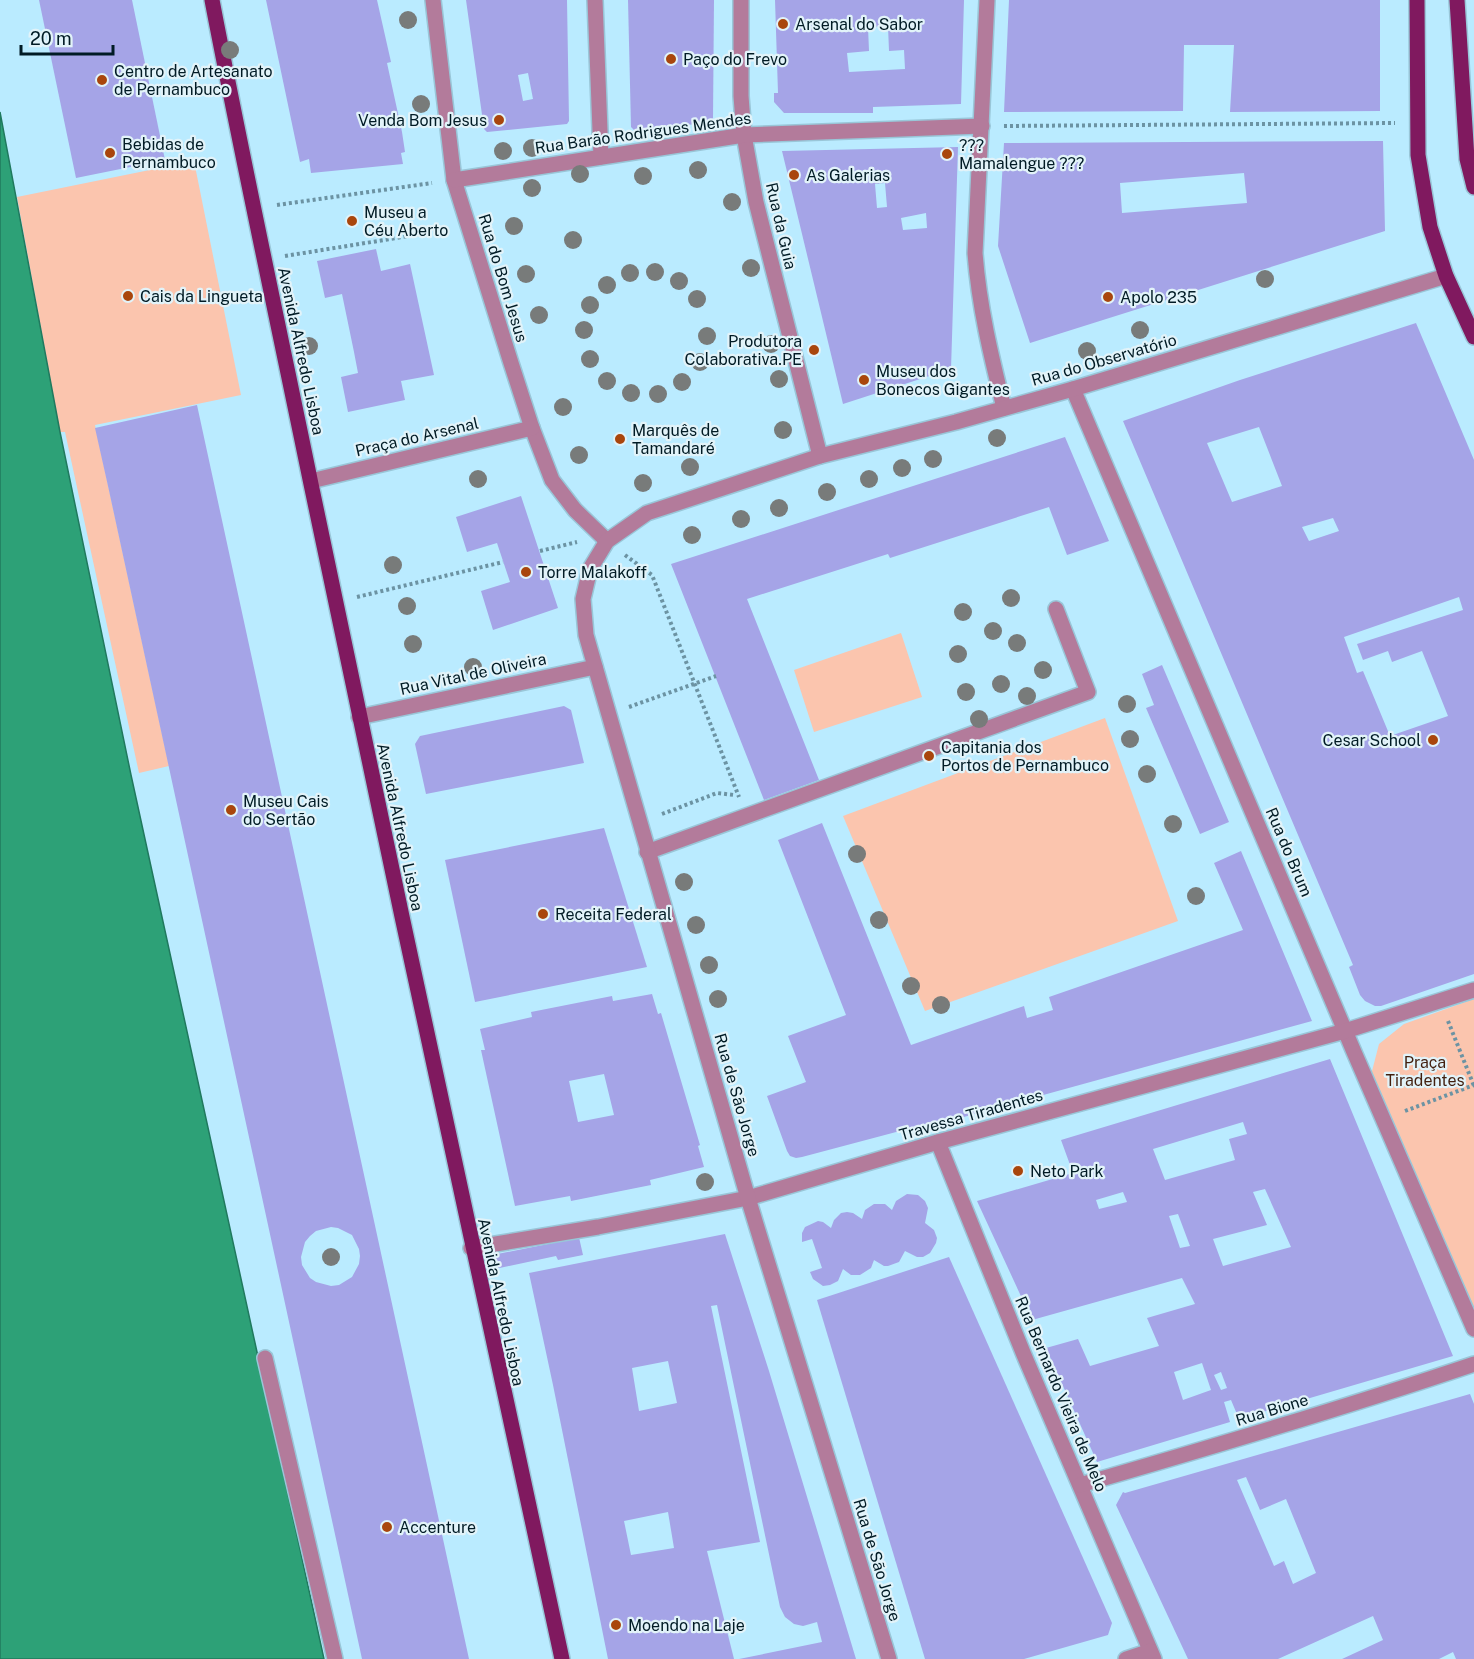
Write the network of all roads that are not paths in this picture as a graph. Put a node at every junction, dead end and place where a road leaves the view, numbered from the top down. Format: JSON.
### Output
{"nodes":[{"id":1,"x":212,"y":0,"type":"edge"},
{"id":2,"x":433,"y":0,"type":"edge"},
{"id":3,"x":595,"y":0,"type":"edge"},
{"id":4,"x":741,"y":0,"type":"edge"},
{"id":5,"x":987,"y":0,"type":"edge"},
{"id":6,"x":1417,"y":0,"type":"edge"},
{"id":7,"x":1457,"y":0,"type":"edge"},
{"id":8,"x":982,"y":126,"type":"junction"},
{"id":9,"x":744,"y":135,"type":"junction"},
{"id":10,"x":601,"y":157,"type":"junction"},
{"id":11,"x":454,"y":180,"type":"junction"},
{"id":12,"x":1474,"y":187,"type":"edge"},
{"id":13,"x":1446,"y":276,"type":"junction"},
{"id":14,"x":1474,"y":337,"type":"edge"},
{"id":15,"x":1073,"y":388,"type":"junction"},
{"id":16,"x":1004,"y":408,"type":"junction"},
{"id":17,"x":532,"y":428,"type":"junction"},
{"id":18,"x":820,"y":456,"type":"junction"},
{"id":19,"x":311,"y":481,"type":"junction"},
{"id":20,"x":607,"y":541,"type":"junction"},
{"id":21,"x":1056,"y":609,"type":"dead end"},
{"id":22,"x":595,"y":667,"type":"junction"},
{"id":23,"x":359,"y":717,"type":"junction"},
{"id":24,"x":647,"y":852,"type":"junction"},
{"id":25,"x":1474,"y":990,"type":"edge"},
{"id":26,"x":1345,"y":1031,"type":"junction"},
{"id":27,"x":938,"y":1142,"type":"junction"},
{"id":28,"x":748,"y":1198,"type":"junction"},
{"id":29,"x":471,"y":1248,"type":"junction"},
{"id":30,"x":1474,"y":1329,"type":"edge"},
{"id":31,"x":265,"y":1358,"type":"dead end"},
{"id":32,"x":1474,"y":1364,"type":"edge"},
{"id":33,"x":1080,"y":1485,"type":"junction"},
{"id":34,"x":1152,"y":1655,"type":"edge"},
{"id":35,"x":335,"y":1659,"type":"edge"},
{"id":36,"x":561,"y":1659,"type":"edge"},
{"id":37,"x":889,"y":1659,"type":"edge"},
{"id":38,"x":1126,"y":1659,"type":"edge"}],
"edges":[{"from":1,"to":19,"type":"main road","name":"Avenida Alfredo Lisboa"},
{"from":2,"to":11,"type":"street","name":"Rua do Bom Jesus"},
{"from":3,"to":10,"type":"street"},
{"from":4,"to":9,"type":"street","name":"Rua da Guia"},
{"from":5,"to":8,"type":"street"},
{"from":6,"to":13,"type":"main road"},
{"from":7,"to":12,"type":"main road"},
{"from":8,"to":9,"type":"street","name":"Rua Barão Rodrigues Mendes"},
{"from":8,"to":16,"type":"street"},
{"from":9,"to":10,"type":"street","name":"Rua Barão Rodrigues Mendes"},
{"from":9,"to":18,"type":"street","name":"Rua da Guia"},
{"from":10,"to":11,"type":"street","name":"Rua Barão Rodrigues Mendes"},
{"from":11,"to":17,"type":"street","name":"Rua do Bom Jesus"},
{"from":13,"to":14,"type":"main road"},
{"from":13,"to":15,"type":"street","name":"Rua do Observatório"},
{"from":15,"to":16,"type":"street","name":"Rua do Observatório"},
{"from":15,"to":26,"type":"street","name":"Rua do Brum"},
{"from":16,"to":18,"type":"street","name":"Rua do Observatório"},
{"from":17,"to":19,"type":"street","name":"Praça do Arsenal"},
{"from":17,"to":20,"type":"street","name":"Rua do Bom Jesus"},
{"from":18,"to":20,"type":"street","name":"Rua do Observatório"},
{"from":19,"to":23,"type":"main road","name":"Avenida Alfredo Lisboa"},
{"from":20,"to":22,"type":"street","name":"Rua de São Jorge"},
{"from":21,"to":24,"type":"street"},
{"from":22,"to":23,"type":"street","name":"Rua Vital de Oliveira"},
{"from":22,"to":24,"type":"street","name":"Rua de São Jorge"},
{"from":23,"to":29,"type":"main road","name":"Avenida Alfredo Lisboa"},
{"from":24,"to":28,"type":"street","name":"Rua de São Jorge"},
{"from":25,"to":26,"type":"street","name":"Travessa Tiradentes"},
{"from":26,"to":27,"type":"street","name":"Travessa Tiradentes"},
{"from":26,"to":30,"type":"street","name":"Rua do Brum"},
{"from":27,"to":28,"type":"street","name":"Travessa Tiradentes"},
{"from":27,"to":33,"type":"street","name":"Rua Bernardo Vieira de Melo"},
{"from":28,"to":29,"type":"street","name":"Travessa Tiradentes"},
{"from":28,"to":37,"type":"street","name":"Rua de São Jorge"},
{"from":29,"to":36,"type":"main road","name":"Avenida Alfredo Lisboa"},
{"from":31,"to":35,"type":"street"},
{"from":32,"to":33,"type":"street","name":"Rua Bione"},
{"from":33,"to":34,"type":"street","name":"Rua Bernardo Vieira de Melo"},
{"from":34,"to":38,"type":"street"}]}
